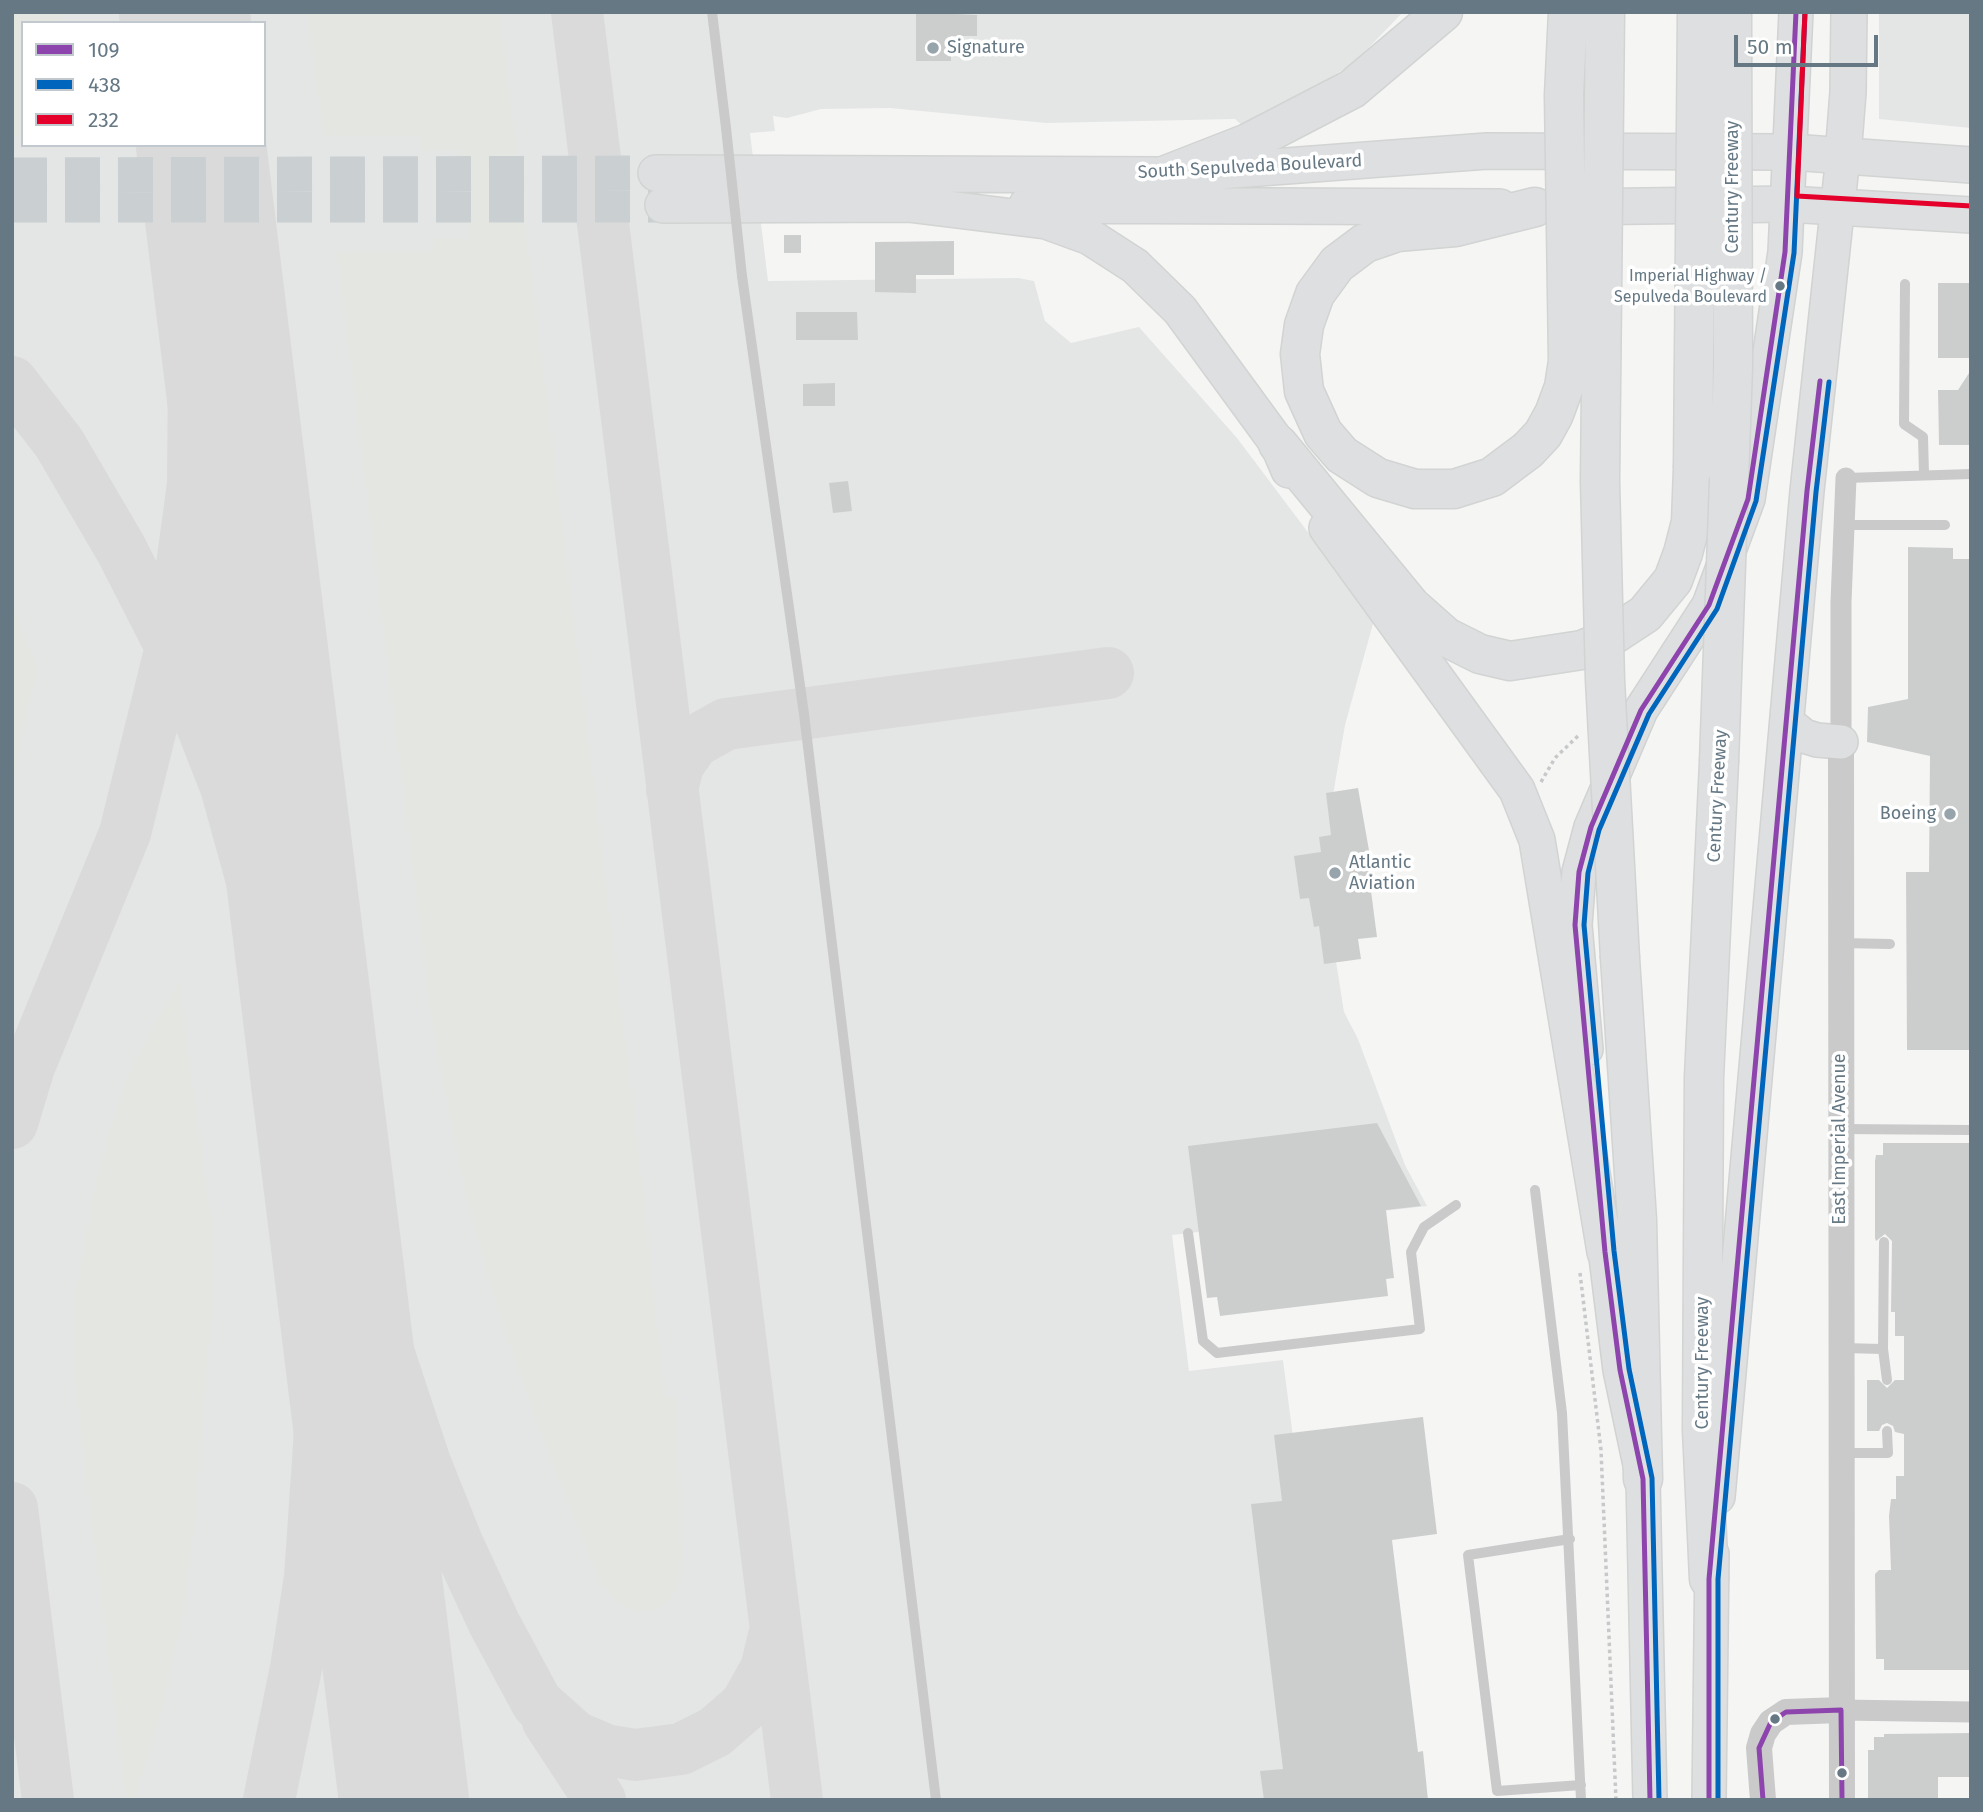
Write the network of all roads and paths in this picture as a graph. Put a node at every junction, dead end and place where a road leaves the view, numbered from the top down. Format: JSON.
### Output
{"nodes":[{"id":1,"x":712,"y":12,"type":"edge"},
{"id":2,"x":1443,"y":12,"type":"edge"},
{"id":3,"x":1568,"y":12,"type":"edge"},
{"id":4,"x":1605,"y":12,"type":"edge"},
{"id":5,"x":1697,"y":12,"type":"edge"},
{"id":6,"x":1732,"y":12,"type":"edge"},
{"id":7,"x":1796,"y":12,"type":"edge"},
{"id":8,"x":1849,"y":12,"type":"edge"},
{"id":9,"x":1791,"y":152,"type":"junction"},
{"id":10,"x":1843,"y":156,"type":"junction"},
{"id":11,"x":1971,"y":165,"type":"edge"},
{"id":12,"x":1166,"y":174,"type":"junction"},
{"id":13,"x":900,"y":203,"type":"junction"},
{"id":14,"x":1788,"y":204,"type":"junction"},
{"id":15,"x":1535,"y":207,"type":"junction"},
{"id":16,"x":1839,"y":207,"type":"junction"},
{"id":17,"x":1971,"y":215,"type":"edge"},
{"id":18,"x":1905,"y":284,"type":"dead end"},
{"id":19,"x":1278,"y":444,"type":"junction"},
{"id":20,"x":1924,"y":474,"type":"junction"},
{"id":21,"x":1971,"y":474,"type":"edge"},
{"id":22,"x":1846,"y":478,"type":"joint"},
{"id":23,"x":1843,"y":525,"type":"junction"},
{"id":24,"x":1945,"y":525,"type":"dead end"},
{"id":25,"x":1788,"y":723,"type":"junction"},
{"id":26,"x":1841,"y":741,"type":"junction"},
{"id":27,"x":1841,"y":943,"type":"junction"},
{"id":28,"x":1890,"y":944,"type":"dead end"},
{"id":29,"x":1840,"y":1129,"type":"junction"},
{"id":30,"x":1971,"y":1130,"type":"edge"},
{"id":31,"x":1535,"y":1190,"type":"dead end"},
{"id":32,"x":1456,"y":1205,"type":"dead end"},
{"id":33,"x":1188,"y":1233,"type":"dead end"},
{"id":34,"x":1884,"y":1242,"type":"dead end"},
{"id":35,"x":1591,"y":1256,"type":"junction"},
{"id":36,"x":1840,"y":1348,"type":"junction"},
{"id":37,"x":1884,"y":1349,"type":"junction"},
{"id":38,"x":1887,"y":1380,"type":"dead end"},
{"id":39,"x":1887,"y":1431,"type":"dead end"},
{"id":40,"x":1840,"y":1452,"type":"junction"},
{"id":41,"x":1643,"y":1479,"type":"junction"},
{"id":42,"x":1570,"y":1539,"type":"junction"},
{"id":43,"x":1710,"y":1579,"type":"junction"},
{"id":44,"x":1841,"y":1710,"type":"junction"},
{"id":45,"x":1971,"y":1712,"type":"edge"},
{"id":46,"x":1581,"y":1785,"type":"junction"},
{"id":47,"x":936,"y":1800,"type":"edge"},
{"id":48,"x":1581,"y":1800,"type":"edge"},
{"id":49,"x":1616,"y":1800,"type":"edge"},
{"id":50,"x":1650,"y":1800,"type":"edge"},
{"id":51,"x":1709,"y":1800,"type":"edge"},
{"id":52,"x":1762,"y":1800,"type":"edge"},
{"id":53,"x":1842,"y":1800,"type":"edge"}],
"edges":[{"from":1,"to":47,"type":"lane","bridge":true},
{"from":2,"to":12,"type":"highway"},
{"from":3,"to":15,"type":"highway","bridge":true},
{"from":4,"to":41,"type":"highway","bridge":true},
{"from":5,"to":19,"type":"highway","bridge":true},
{"from":6,"to":43,"type":"highway","name":"Century Freeway","bridge":true},
{"from":7,"to":9,"type":"main road"},
{"from":8,"to":10,"type":"highway"},
{"from":9,"to":10,"type":"highway","name":"South Sepulveda Boulevard"},
{"from":9,"to":12,"type":"highway","name":"South Sepulveda Boulevard"},
{"from":9,"to":14,"type":"main road"},
{"from":10,"to":11,"type":"highway","name":"South Sepulveda Boulevard"},
{"from":10,"to":16,"type":"main road"},
{"from":12,"to":13,"type":"highway","name":"South Sepulveda Boulevard"},
{"from":13,"to":15,"type":"highway","name":"South Sepulveda Boulevard"},
{"from":13,"to":19,"type":"highway"},
{"from":14,"to":15,"type":"highway","name":"South Sepulveda Boulevard"},
{"from":14,"to":16,"type":"highway","name":"South Sepulveda Boulevard"},
{"from":14,"to":35,"type":"main road"},
{"from":16,"to":17,"type":"highway","name":"South Sepulveda Boulevard"},
{"from":16,"to":25,"type":"main road"},
{"from":18,"to":20,"type":"lane"},
{"from":19,"to":35,"type":"highway"},
{"from":20,"to":21,"type":"lane"},
{"from":20,"to":22,"type":"lane"},
{"from":22,"to":23,"type":"street","name":"East Imperial Avenue"},
{"from":23,"to":24,"type":"lane"},
{"from":23,"to":26,"type":"street","name":"East Imperial Avenue"},
{"from":25,"to":26,"type":"main road"},
{"from":25,"to":43,"type":"main road"},
{"from":26,"to":27,"type":"street","name":"East Imperial Avenue"},
{"from":27,"to":28,"type":"lane"},
{"from":27,"to":29,"type":"street","name":"East Imperial Avenue"},
{"from":29,"to":30,"type":"lane"},
{"from":29,"to":36,"type":"street","name":"East Imperial Avenue"},
{"from":31,"to":42,"type":"lane"},
{"from":32,"to":33,"type":"lane"},
{"from":34,"to":37,"type":"lane"},
{"from":35,"to":41,"type":"main road"},
{"from":35,"to":49,"type":"path"},
{"from":36,"to":37,"type":"lane"},
{"from":36,"to":40,"type":"street","name":"East Imperial Avenue"},
{"from":37,"to":38,"type":"lane"},
{"from":39,"to":40,"type":"lane"},
{"from":40,"to":44,"type":"street","name":"East Imperial Avenue"},
{"from":41,"to":50,"type":"main road"},
{"from":42,"to":46,"type":"lane"},
{"from":42,"to":46,"type":"lane"},
{"from":43,"to":51,"type":"main road"},
{"from":44,"to":45,"type":"street"},
{"from":44,"to":52,"type":"street"},
{"from":44,"to":53,"type":"street","name":"East Imperial Avenue"},
{"from":46,"to":48,"type":"lane"}]}
